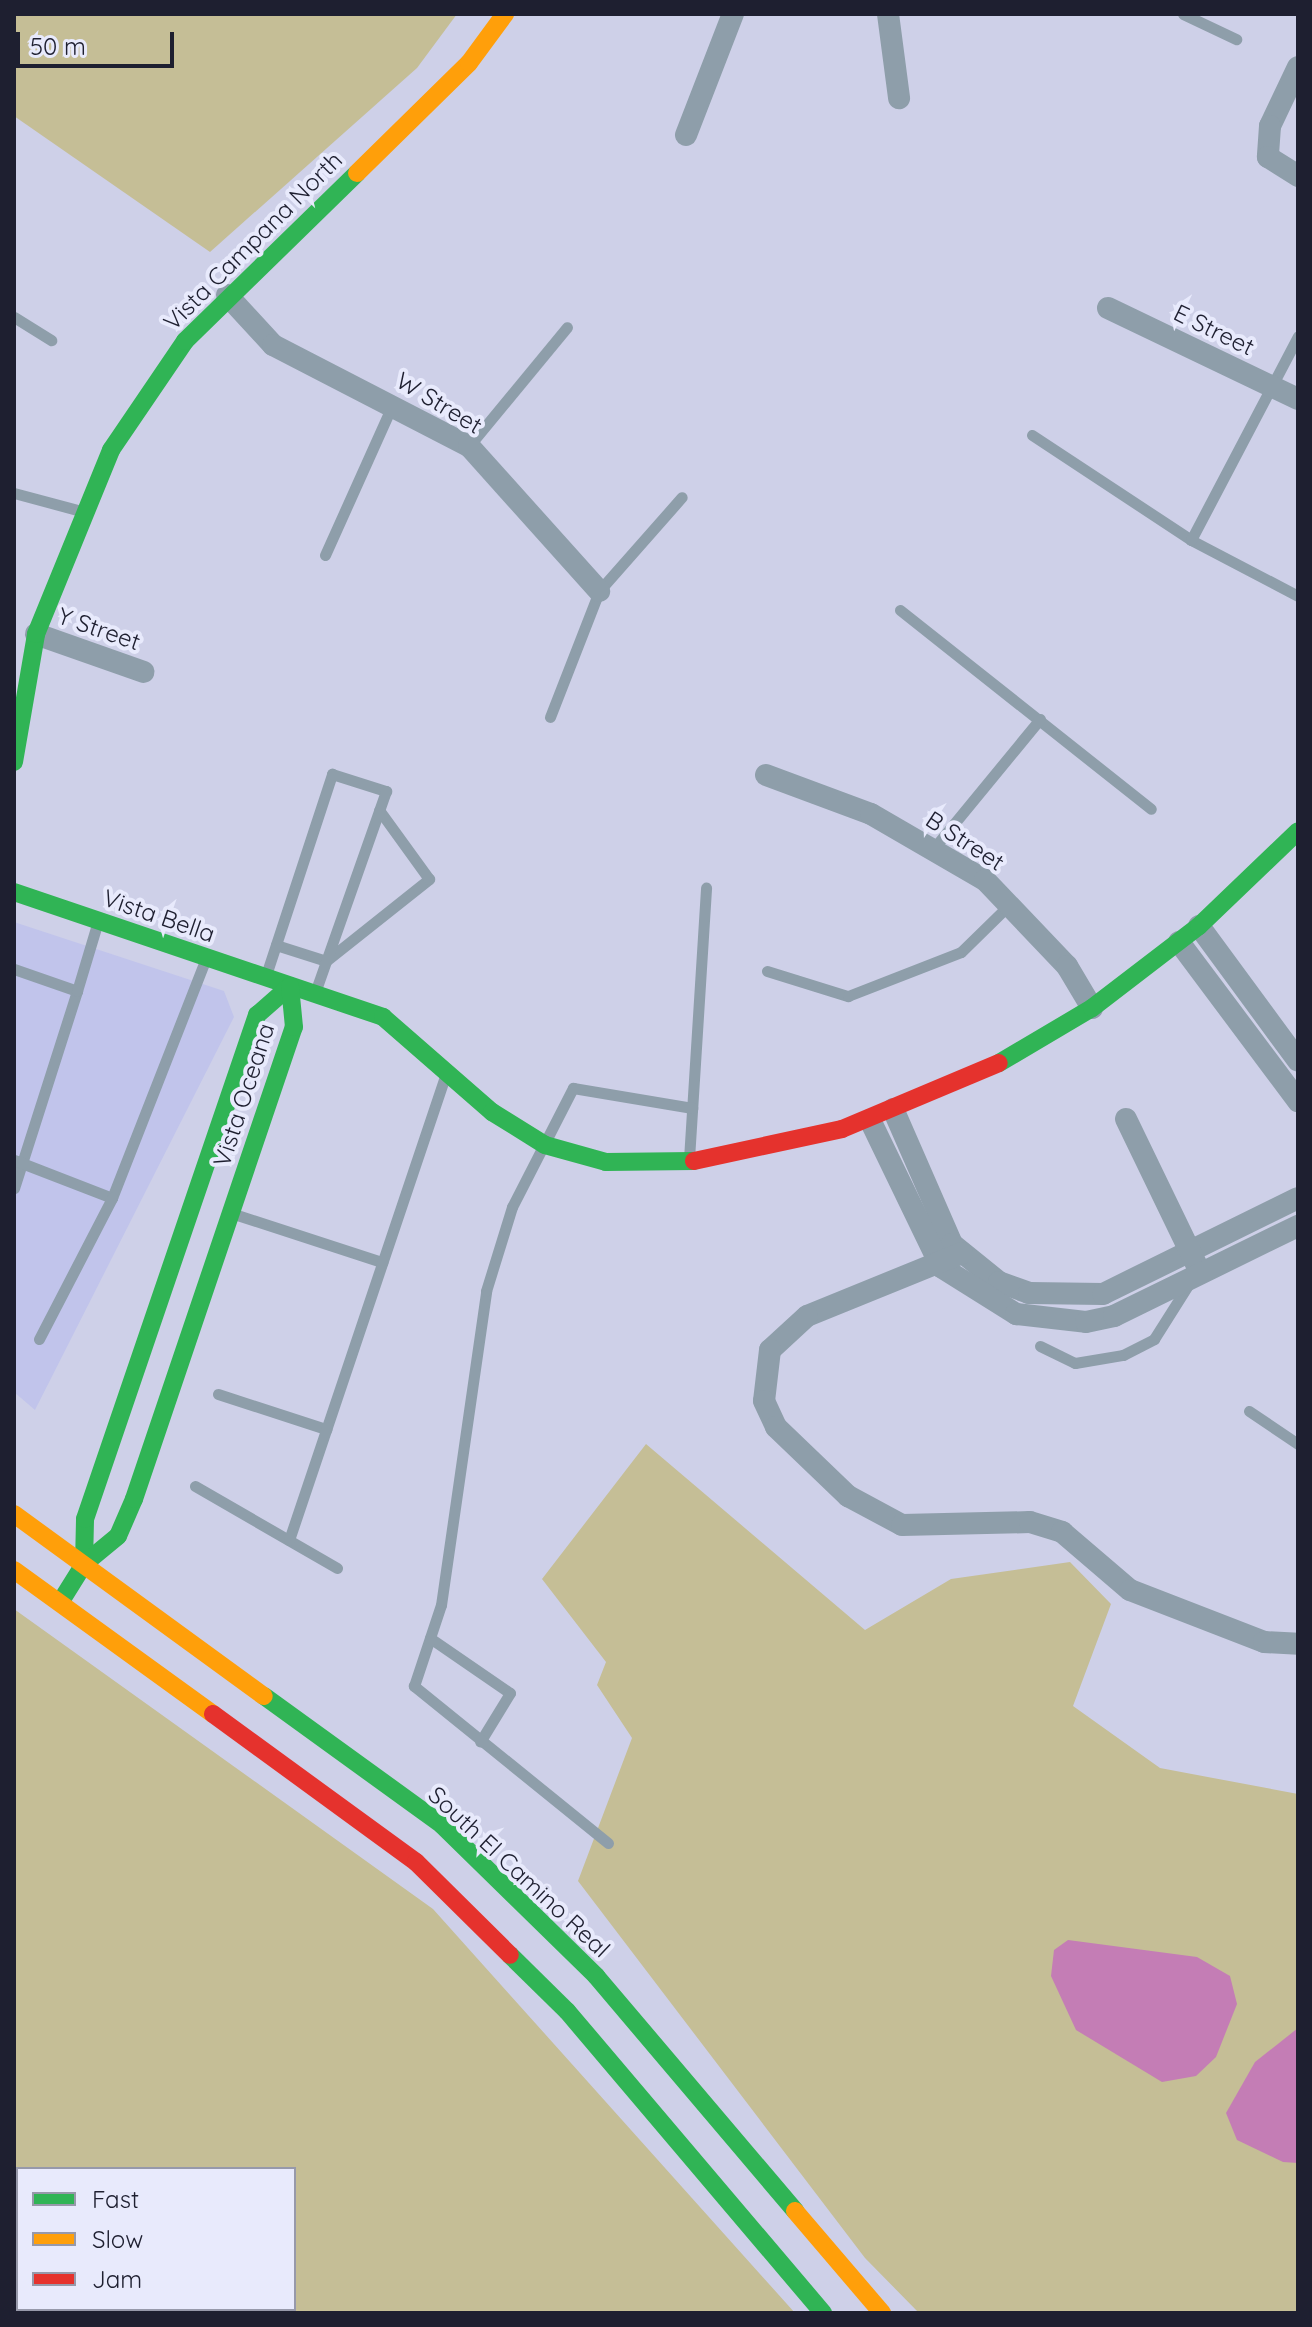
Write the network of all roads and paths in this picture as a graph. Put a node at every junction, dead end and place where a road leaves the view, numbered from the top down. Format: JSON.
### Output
{"nodes":[{"id":1,"x":505,"y":14,"type":"edge"},
{"id":2,"x":733,"y":14,"type":"edge"},
{"id":3,"x":888,"y":14,"type":"edge"},
{"id":4,"x":1183,"y":14,"type":"edge"},
{"id":5,"x":1236,"y":39,"type":"dead end"},
{"id":6,"x":1298,"y":67,"type":"edge"},
{"id":7,"x":899,"y":98,"type":"dead end"},
{"id":8,"x":686,"y":135,"type":"dead end"},
{"id":9,"x":1298,"y":176,"type":"edge"},
{"id":10,"x":227,"y":295,"type":"junction"},
{"id":11,"x":1108,"y":308,"type":"dead end"},
{"id":12,"x":14,"y":317,"type":"edge"},
{"id":13,"x":567,"y":327,"type":"dead end"},
{"id":14,"x":1298,"y":336,"type":"edge"},
{"id":15,"x":51,"y":340,"type":"dead end"},
{"id":16,"x":1272,"y":386,"type":"junction"},
{"id":17,"x":1298,"y":399,"type":"edge"},
{"id":18,"x":393,"y":404,"type":"junction"},
{"id":19,"x":1032,"y":435,"type":"dead end"},
{"id":20,"x":469,"y":446,"type":"junction"},
{"id":21,"x":14,"y":493,"type":"edge"},
{"id":22,"x":682,"y":497,"type":"dead end"},
{"id":23,"x":81,"y":511,"type":"junction"},
{"id":24,"x":1191,"y":540,"type":"junction"},
{"id":25,"x":325,"y":555,"type":"dead end"},
{"id":26,"x":599,"y":591,"type":"junction"},
{"id":27,"x":1298,"y":596,"type":"edge"},
{"id":28,"x":900,"y":610,"type":"dead end"},
{"id":29,"x":36,"y":634,"type":"junction"},
{"id":30,"x":144,"y":672,"type":"dead end"},
{"id":31,"x":550,"y":717,"type":"dead end"},
{"id":32,"x":1040,"y":719,"type":"junction"},
{"id":33,"x":14,"y":762,"type":"edge"},
{"id":34,"x":766,"y":775,"type":"dead end"},
{"id":35,"x":1151,"y":809,"type":"dead end"},
{"id":36,"x":379,"y":810,"type":"junction"},
{"id":37,"x":1298,"y":831,"type":"edge"},
{"id":38,"x":934,"y":848,"type":"junction"},
{"id":39,"x":706,"y":888,"type":"dead end"},
{"id":40,"x":14,"y":892,"type":"edge"},
{"id":41,"x":1009,"y":905,"type":"junction"},
{"id":42,"x":98,"y":921,"type":"junction"},
{"id":43,"x":1199,"y":926,"type":"junction"},
{"id":44,"x":1179,"y":942,"type":"junction"},
{"id":45,"x":276,"y":945,"type":"junction"},
{"id":46,"x":206,"y":957,"type":"junction"},
{"id":47,"x":326,"y":961,"type":"junction"},
{"id":48,"x":14,"y":969,"type":"edge"},
{"id":49,"x":767,"y":971,"type":"dead end"},
{"id":50,"x":265,"y":977,"type":"junction"},
{"id":51,"x":290,"y":986,"type":"junction"},
{"id":52,"x":77,"y":991,"type":"junction"},
{"id":53,"x":314,"y":994,"type":"junction"},
{"id":54,"x":1092,"y":1008,"type":"junction"},
{"id":55,"x":1298,"y":1061,"type":"edge"},
{"id":56,"x":447,"y":1073,"type":"junction"},
{"id":57,"x":1298,"y":1101,"type":"edge"},
{"id":58,"x":692,"y":1108,"type":"junction"},
{"id":59,"x":893,"y":1109,"type":"junction"},
{"id":60,"x":1126,"y":1119,"type":"dead end"},
{"id":61,"x":870,"y":1120,"type":"junction"},
{"id":62,"x":545,"y":1145,"type":"junction"},
{"id":63,"x":19,"y":1162,"type":"edge"},
{"id":64,"x":689,"y":1163,"type":"junction"},
{"id":65,"x":14,"y":1188,"type":"edge"},
{"id":66,"x":112,"y":1198,"type":"junction"},
{"id":67,"x":1298,"y":1198,"type":"edge"},
{"id":68,"x":230,"y":1212,"type":"junction"},
{"id":69,"x":1298,"y":1226,"type":"edge"},
{"id":70,"x":962,"y":1253,"type":"junction"},
{"id":71,"x":382,"y":1262,"type":"junction"},
{"id":72,"x":941,"y":1267,"type":"junction"},
{"id":73,"x":1195,"y":1269,"type":"junction"},
{"id":74,"x":39,"y":1339,"type":"dead end"},
{"id":75,"x":1040,"y":1346,"type":"dead end"},
{"id":76,"x":218,"y":1394,"type":"dead end"},
{"id":77,"x":1249,"y":1411,"type":"dead end"},
{"id":78,"x":326,"y":1429,"type":"junction"},
{"id":79,"x":1298,"y":1444,"type":"edge"},
{"id":80,"x":195,"y":1486,"type":"dead end"},
{"id":81,"x":14,"y":1514,"type":"edge"},
{"id":82,"x":289,"y":1540,"type":"junction"},
{"id":83,"x":84,"y":1564,"type":"junction"},
{"id":84,"x":337,"y":1568,"type":"dead end"},
{"id":85,"x":14,"y":1570,"type":"edge"},
{"id":86,"x":61,"y":1601,"type":"junction"},
{"id":87,"x":430,"y":1638,"type":"junction"},
{"id":88,"x":1298,"y":1644,"type":"edge"},
{"id":89,"x":480,"y":1742,"type":"junction"},
{"id":90,"x":608,"y":1843,"type":"dead end"},
{"id":91,"x":823,"y":2313,"type":"edge"},
{"id":92,"x":882,"y":2313,"type":"edge"}],
"edges":[{"from":1,"to":10,"type":"street","name":"Vista Campana North"},
{"from":2,"to":8,"type":"street"},
{"from":3,"to":7,"type":"street"},
{"from":4,"to":5,"type":"lane"},
{"from":6,"to":9,"type":"street"},
{"from":10,"to":18,"type":"street","name":"W Street"},
{"from":10,"to":23,"type":"street","name":"Vista Campana North"},
{"from":11,"to":16,"type":"street","name":"E Street"},
{"from":12,"to":15,"type":"lane"},
{"from":13,"to":20,"type":"lane"},
{"from":14,"to":16,"type":"lane"},
{"from":16,"to":17,"type":"street","name":"E Street"},
{"from":16,"to":24,"type":"lane"},
{"from":18,"to":20,"type":"street","name":"W Street"},
{"from":18,"to":25,"type":"lane"},
{"from":19,"to":24,"type":"lane"},
{"from":20,"to":26,"type":"street","name":"W Street"},
{"from":21,"to":23,"type":"lane"},
{"from":22,"to":26,"type":"lane"},
{"from":23,"to":29,"type":"street","name":"Vista Campana North"},
{"from":24,"to":27,"type":"lane"},
{"from":26,"to":31,"type":"lane"},
{"from":28,"to":32,"type":"lane"},
{"from":29,"to":30,"type":"street","name":"Y Street"},
{"from":29,"to":33,"type":"street","name":"Vista Campana North"},
{"from":32,"to":35,"type":"lane"},
{"from":32,"to":38,"type":"lane"},
{"from":34,"to":38,"type":"street","name":"B Street"},
{"from":36,"to":45,"type":"lane"},
{"from":36,"to":47,"type":"lane"},
{"from":36,"to":47,"type":"lane"},
{"from":37,"to":43,"type":"street"},
{"from":38,"to":41,"type":"street","name":"B Street"},
{"from":39,"to":58,"type":"lane"},
{"from":40,"to":42,"type":"street","name":"Vista Bella"},
{"from":41,"to":49,"type":"lane"},
{"from":41,"to":54,"type":"street","name":"B Street"},
{"from":42,"to":46,"type":"street","name":"Vista Bella"},
{"from":42,"to":52,"type":"lane"},
{"from":43,"to":44,"type":"street"},
{"from":43,"to":55,"type":"street"},
{"from":44,"to":54,"type":"street"},
{"from":44,"to":57,"type":"street"},
{"from":45,"to":47,"type":"lane"},
{"from":45,"to":50,"type":"lane"},
{"from":46,"to":50,"type":"street","name":"Vista Bella"},
{"from":46,"to":66,"type":"lane"},
{"from":47,"to":53,"type":"lane"},
{"from":48,"to":52,"type":"lane"},
{"from":50,"to":51,"type":"street","name":"Vista Bella"},
{"from":51,"to":53,"type":"street","name":"Vista Bella"},
{"from":51,"to":68,"type":"street","name":"Vista Oceana"},
{"from":51,"to":83,"type":"street","name":"Vista Oceana"},
{"from":52,"to":63,"type":"lane"},
{"from":53,"to":56,"type":"street","name":"Vista Bella"},
{"from":54,"to":59,"type":"street"},
{"from":56,"to":62,"type":"street","name":"Vista Bella"},
{"from":56,"to":71,"type":"lane"},
{"from":58,"to":62,"type":"lane"},
{"from":58,"to":64,"type":"lane"},
{"from":59,"to":61,"type":"street"},
{"from":59,"to":70,"type":"street"},
{"from":60,"to":73,"type":"street"},
{"from":61,"to":64,"type":"street"},
{"from":61,"to":72,"type":"street"},
{"from":62,"to":64,"type":"street"},
{"from":62,"to":87,"type":"lane"},
{"from":63,"to":65,"type":"lane"},
{"from":63,"to":66,"type":"lane"},
{"from":66,"to":74,"type":"lane"},
{"from":67,"to":73,"type":"street"},
{"from":68,"to":71,"type":"lane"},
{"from":68,"to":83,"type":"street","name":"Vista Oceana"},
{"from":69,"to":73,"type":"street"},
{"from":70,"to":72,"type":"street"},
{"from":70,"to":73,"type":"street"},
{"from":71,"to":78,"type":"lane"},
{"from":72,"to":73,"type":"street"},
{"from":72,"to":88,"type":"street"},
{"from":73,"to":75,"type":"lane"},
{"from":76,"to":78,"type":"lane"},
{"from":77,"to":79,"type":"lane"},
{"from":78,"to":82,"type":"lane"},
{"from":80,"to":82,"type":"lane"},
{"from":81,"to":83,"type":"street","name":"South El Camino Real"},
{"from":82,"to":84,"type":"lane"},
{"from":83,"to":86,"type":"street","name":"Vista Oceana"},
{"from":83,"to":92,"type":"street","name":"South El Camino Real"},
{"from":85,"to":86,"type":"street"},
{"from":86,"to":91,"type":"street"},
{"from":87,"to":89,"type":"lane"},
{"from":87,"to":89,"type":"lane"},
{"from":89,"to":90,"type":"lane"}]}
